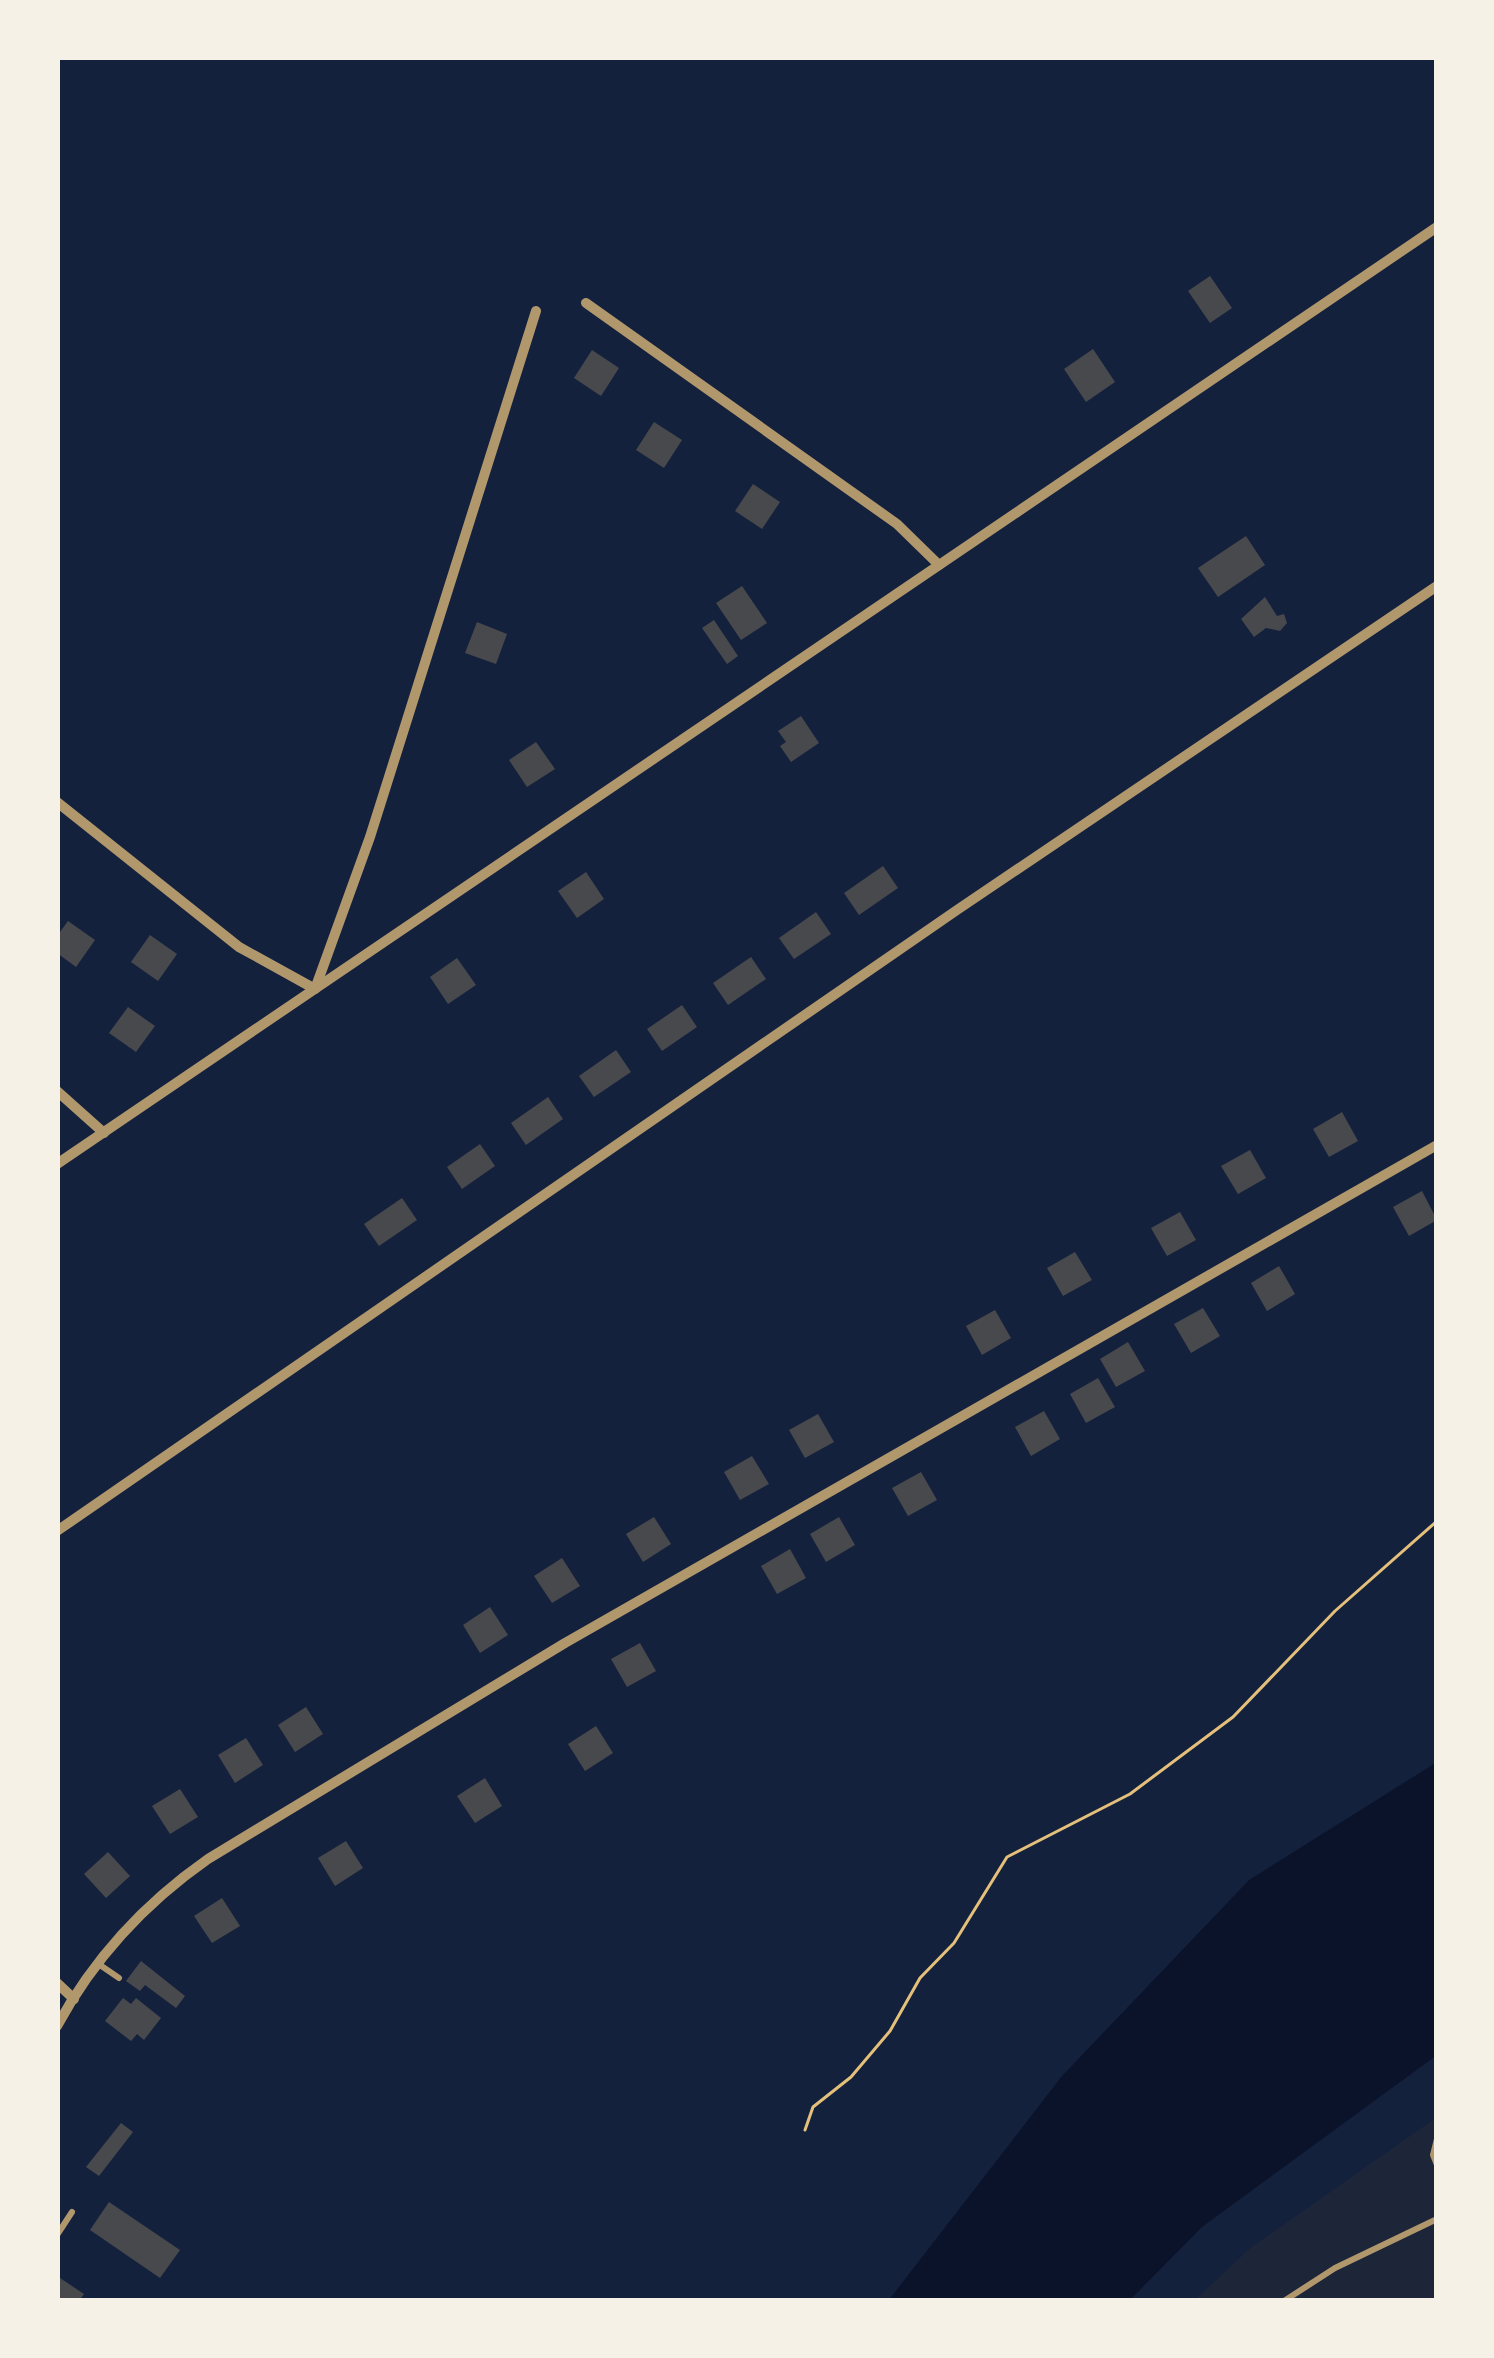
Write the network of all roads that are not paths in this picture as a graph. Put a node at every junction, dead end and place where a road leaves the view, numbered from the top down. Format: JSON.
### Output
{"nodes":[{"id":1,"x":1437,"y":227,"type":"edge"},
{"id":2,"x":586,"y":303,"type":"dead end"},
{"id":3,"x":536,"y":310,"type":"dead end"},
{"id":4,"x":939,"y":565,"type":"junction"},
{"id":5,"x":1437,"y":586,"type":"edge"},
{"id":6,"x":57,"y":802,"type":"edge"},
{"id":7,"x":315,"y":989,"type":"junction"},
{"id":8,"x":57,"y":1091,"type":"edge"},
{"id":9,"x":104,"y":1132,"type":"junction"},
{"id":10,"x":1437,"y":1145,"type":"edge"},
{"id":11,"x":57,"y":1164,"type":"edge"},
{"id":12,"x":57,"y":1531,"type":"edge"},
{"id":13,"x":98,"y":1962,"type":"junction"},
{"id":14,"x":118,"y":1978,"type":"dead end"},
{"id":15,"x":57,"y":1982,"type":"edge"},
{"id":16,"x":74,"y":1999,"type":"junction"},
{"id":17,"x":60,"y":2021,"type":"edge"},
{"id":18,"x":1437,"y":2139,"type":"edge"},
{"id":19,"x":1437,"y":2165,"type":"edge"},
{"id":20,"x":72,"y":2212,"type":"dead end"},
{"id":21,"x":1437,"y":2219,"type":"edge"},
{"id":22,"x":57,"y":2235,"type":"edge"},
{"id":23,"x":1284,"y":2301,"type":"edge"}],
"edges":[{"from":1,"to":4,"type":"street"},
{"from":2,"to":4,"type":"street"},
{"from":3,"to":7,"type":"street"},
{"from":4,"to":7,"type":"street"},
{"from":5,"to":12,"type":"street"},
{"from":6,"to":7,"type":"street"},
{"from":7,"to":9,"type":"street"},
{"from":8,"to":9,"type":"street"},
{"from":9,"to":11,"type":"street"},
{"from":10,"to":13,"type":"street"},
{"from":13,"to":14,"type":"lane"},
{"from":13,"to":16,"type":"street"},
{"from":15,"to":16,"type":"street"},
{"from":16,"to":17,"type":"street"},
{"from":18,"to":19,"type":"lane"},
{"from":20,"to":22,"type":"lane"},
{"from":21,"to":23,"type":"lane"}]}
